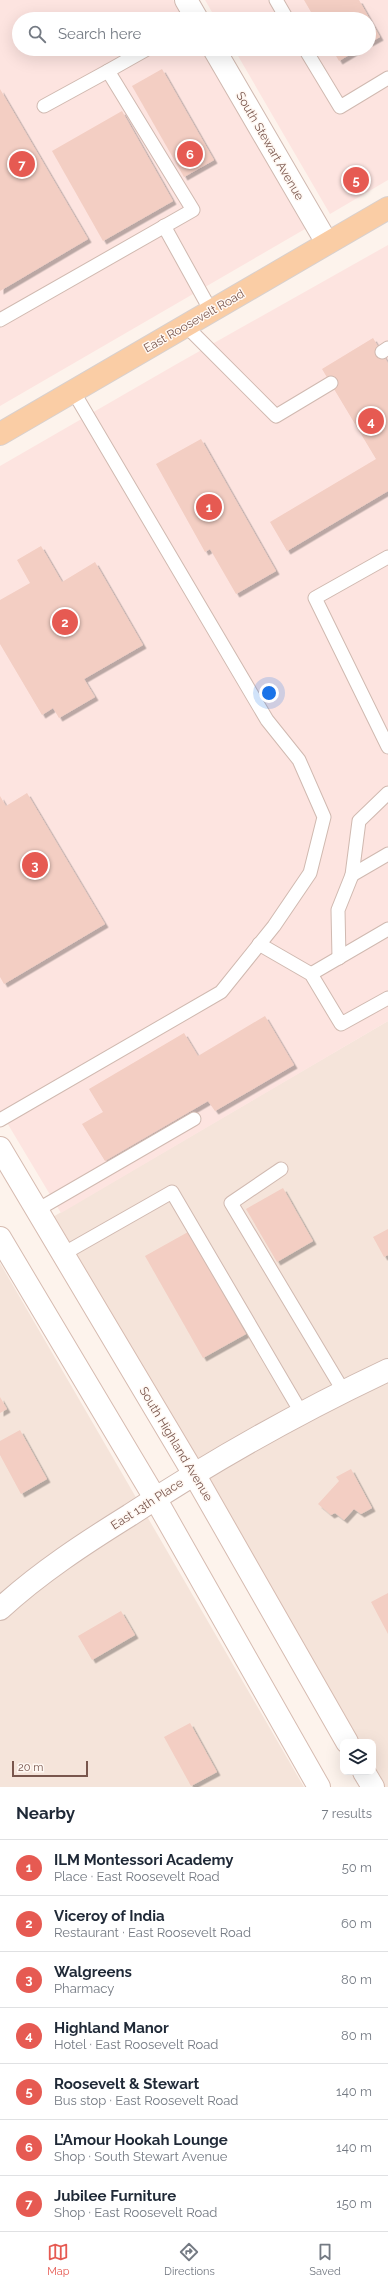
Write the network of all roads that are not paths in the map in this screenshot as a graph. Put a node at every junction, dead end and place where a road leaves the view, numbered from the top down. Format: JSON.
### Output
{"nodes":[{"id":1,"x":186,"y":0,"type":"edge"},
{"id":2,"x":276,"y":0,"type":"edge"},
{"id":3,"x":193,"y":12,"type":"edge"},
{"id":4,"x":283,"y":12,"type":"edge"},
{"id":5,"x":135,"y":56,"type":"edge"},
{"id":6,"x":218,"y":56,"type":"edge"},
{"id":7,"x":309,"y":56,"type":"edge"},
{"id":8,"x":108,"y":72,"type":"junction"},
{"id":9,"x":388,"y":78,"type":"edge"},
{"id":10,"x":44,"y":106,"type":"dead end"},
{"id":11,"x":388,"y":208,"type":"edge"},
{"id":12,"x":164,"y":226,"type":"junction"},
{"id":13,"x":327,"y":243,"type":"junction"},
{"id":14,"x":211,"y":311,"type":"junction"},
{"id":15,"x":0,"y":320,"type":"edge"},
{"id":16,"x":186,"y":326,"type":"junction"},
{"id":17,"x":331,"y":383,"type":"dead end"},
{"id":18,"x":73,"y":391,"type":"junction"},
{"id":19,"x":2,"y":429,"type":"edge"},
{"id":20,"x":388,"y":557,"type":"edge"},
{"id":21,"x":388,"y":747,"type":"edge"},
{"id":22,"x":388,"y":793,"type":"edge"},
{"id":23,"x":388,"y":854,"type":"edge"},
{"id":24,"x":352,"y":875,"type":"junction"},
{"id":25,"x":388,"y":929,"type":"edge"},
{"id":26,"x":259,"y":944,"type":"junction"},
{"id":27,"x":339,"y":958,"type":"junction"},
{"id":28,"x":311,"y":974,"type":"junction"},
{"id":29,"x":388,"y":998,"type":"edge"},
{"id":30,"x":194,"y":1119,"type":"dead end"},
{"id":31,"x":0,"y":1120,"type":"edge"},
{"id":32,"x":0,"y":1148,"type":"edge"},
{"id":33,"x":281,"y":1169,"type":"dead end"},
{"id":34,"x":37,"y":1210,"type":"junction"},
{"id":35,"x":0,"y":1238,"type":"edge"},
{"id":36,"x":63,"y":1254,"type":"junction"},
{"id":37,"x":388,"y":1370,"type":"edge"},
{"id":38,"x":344,"y":1392,"type":"junction"},
{"id":39,"x":302,"y":1414,"type":"junction"},
{"id":40,"x":194,"y":1474,"type":"junction"},
{"id":41,"x":155,"y":1498,"type":"junction"},
{"id":42,"x":0,"y":1609,"type":"edge"},
{"id":43,"x":345,"y":1739,"type":"edge"},
{"id":44,"x":366,"y":1775,"type":"edge"},
{"id":45,"x":319,"y":1787,"type":"edge"},
{"id":46,"x":373,"y":1787,"type":"edge"}],
"edges":[{"from":1,"to":3,"type":"main road"},
{"from":2,"to":4,"type":"lane"},
{"from":5,"to":8,"type":"lane"},
{"from":6,"to":13,"type":"main road","name":"South Stewart Avenue"},
{"from":7,"to":9,"type":"lane"},
{"from":8,"to":10,"type":"lane"},
{"from":8,"to":12,"type":"lane"},
{"from":11,"to":13,"type":"main road","name":"East Roosevelt Road"},
{"from":12,"to":14,"type":"lane"},
{"from":12,"to":15,"type":"lane"},
{"from":13,"to":14,"type":"main road","name":"East Roosevelt Road"},
{"from":14,"to":16,"type":"main road","name":"East Roosevelt Road"},
{"from":16,"to":17,"type":"lane"},
{"from":16,"to":18,"type":"main road","name":"East Roosevelt Road"},
{"from":18,"to":19,"type":"main road","name":"East Roosevelt Road"},
{"from":18,"to":26,"type":"lane"},
{"from":20,"to":21,"type":"lane"},
{"from":22,"to":24,"type":"lane"},
{"from":23,"to":24,"type":"lane"},
{"from":24,"to":27,"type":"lane"},
{"from":25,"to":27,"type":"lane"},
{"from":26,"to":28,"type":"lane"},
{"from":26,"to":31,"type":"lane"},
{"from":27,"to":28,"type":"lane"},
{"from":28,"to":29,"type":"lane"},
{"from":30,"to":34,"type":"lane"},
{"from":32,"to":34,"type":"main road","name":"South Highland Avenue"},
{"from":33,"to":38,"type":"lane"},
{"from":34,"to":36,"type":"main road","name":"South Highland Avenue"},
{"from":35,"to":41,"type":"main road"},
{"from":36,"to":39,"type":"lane"},
{"from":36,"to":40,"type":"main road","name":"South Highland Avenue"},
{"from":37,"to":38,"type":"main road","name":"East 13th Place"},
{"from":38,"to":39,"type":"main road","name":"East 13th Place"},
{"from":39,"to":40,"type":"main road","name":"East 13th Place"},
{"from":40,"to":41,"type":"main road","name":"East 13th Place"},
{"from":40,"to":43,"type":"main road","name":"South Highland Avenue"},
{"from":41,"to":42,"type":"main road","name":"East 13th Place"},
{"from":41,"to":45,"type":"main road"},
{"from":44,"to":46,"type":"main road"}]}
